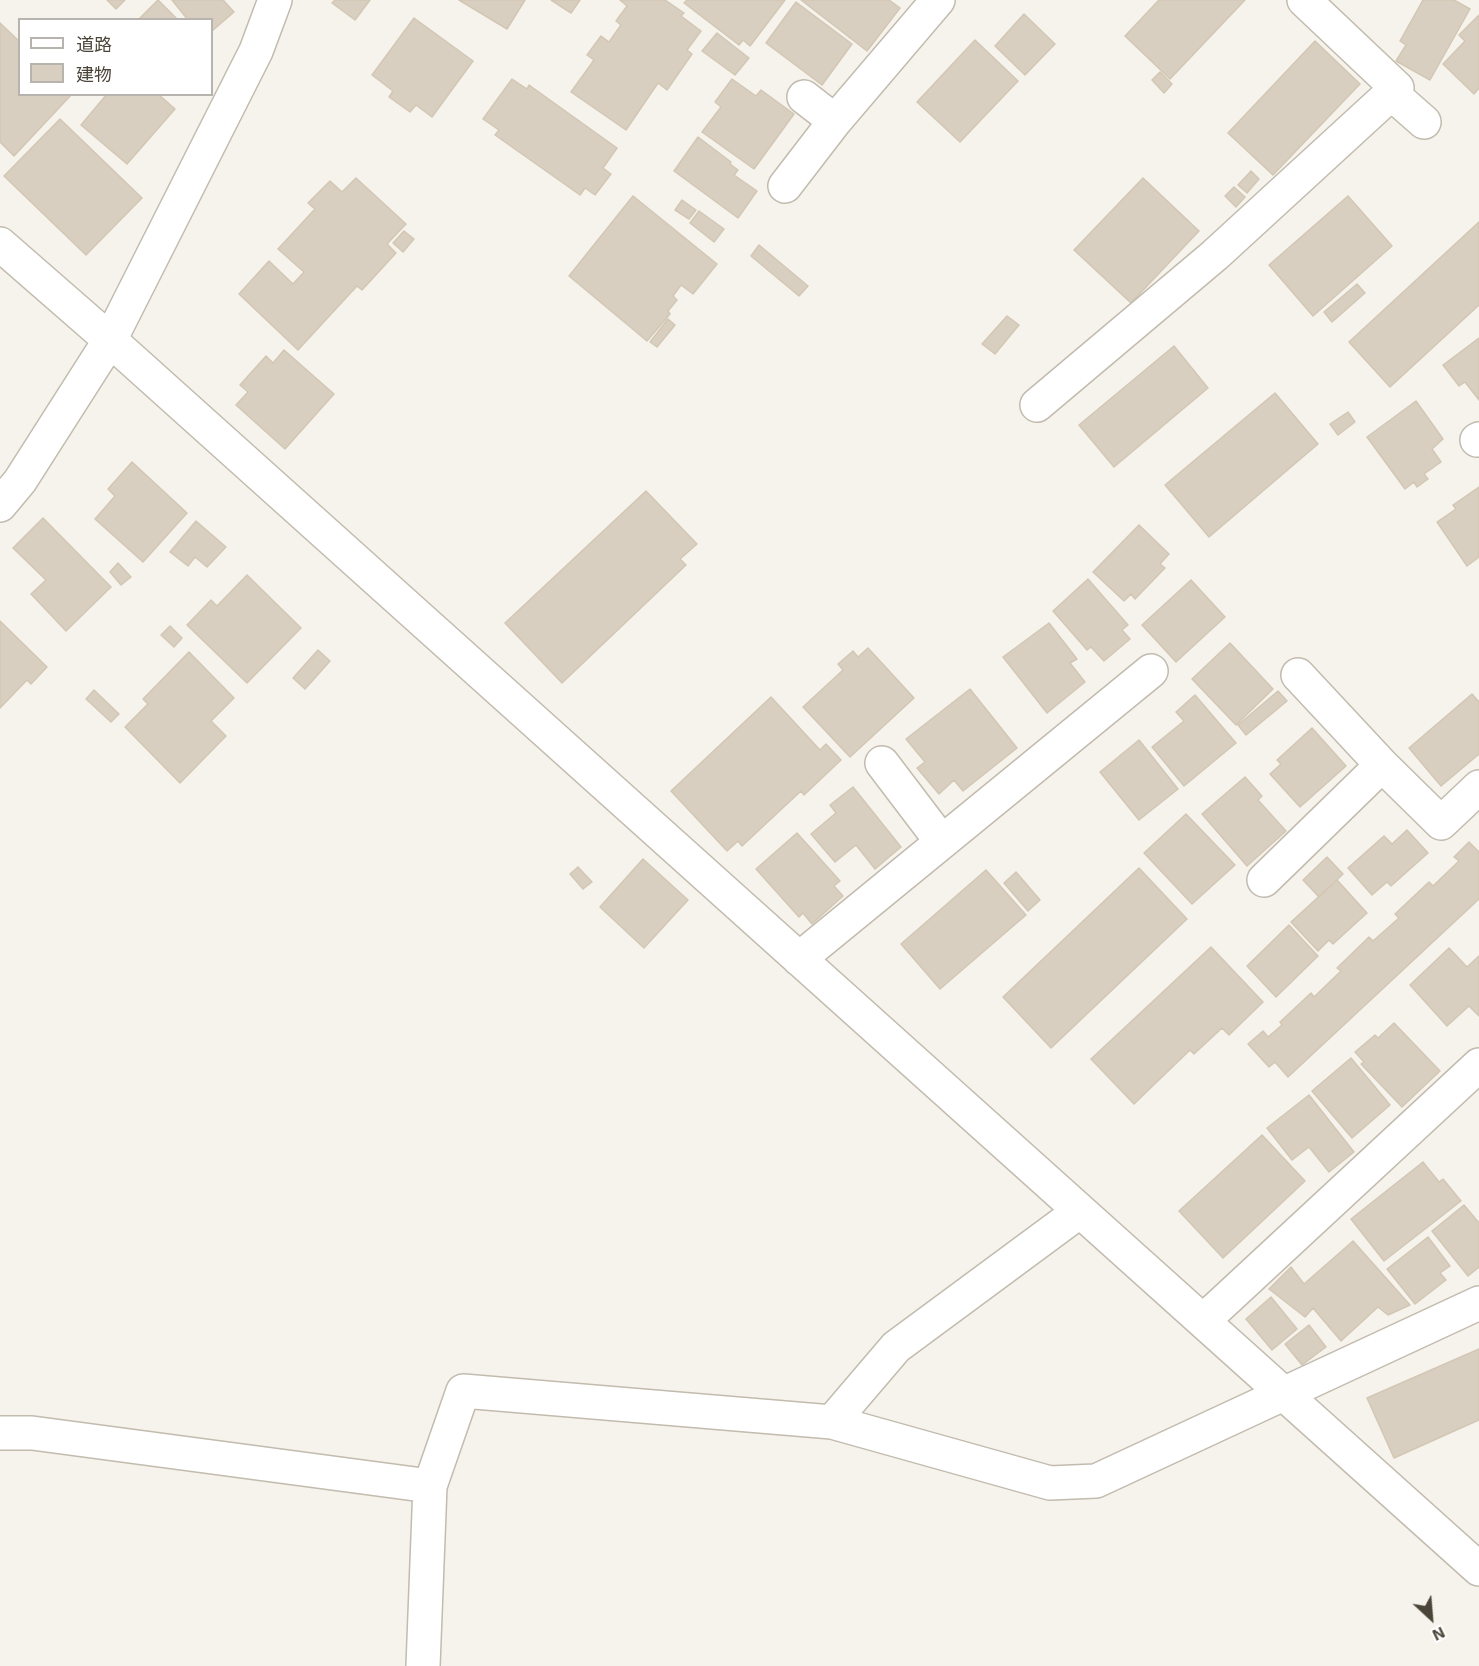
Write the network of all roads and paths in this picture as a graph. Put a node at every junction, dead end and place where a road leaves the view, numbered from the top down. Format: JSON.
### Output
{"nodes":[{"id":1,"x":275,"y":0,"type":"edge"},
{"id":2,"x":938,"y":0,"type":"edge"},
{"id":3,"x":1304,"y":0,"type":"edge"},
{"id":4,"x":1391,"y":93,"type":"junction"},
{"id":5,"x":804,"y":97,"type":"dead end"},
{"id":6,"x":835,"y":121,"type":"junction"},
{"id":7,"x":1424,"y":122,"type":"dead end"},
{"id":8,"x":784,"y":186,"type":"dead end"},
{"id":9,"x":0,"y":244,"type":"edge"},
{"id":10,"x":110,"y":340,"type":"junction"},
{"id":11,"x":1037,"y":405,"type":"dead end"},
{"id":12,"x":0,"y":505,"type":"edge"},
{"id":13,"x":1151,"y":671,"type":"dead end"},
{"id":14,"x":1298,"y":675,"type":"dead end"},
{"id":15,"x":882,"y":763,"type":"dead end"},
{"id":16,"x":1382,"y":765,"type":"junction"},
{"id":17,"x":1479,"y":787,"type":"edge"},
{"id":18,"x":942,"y":842,"type":"junction"},
{"id":19,"x":1264,"y":880,"type":"dead end"},
{"id":20,"x":799,"y":958,"type":"junction"},
{"id":21,"x":1478,"y":1067,"type":"edge"},
{"id":22,"x":1080,"y":1211,"type":"junction"},
{"id":23,"x":1479,"y":1303,"type":"edge"},
{"id":24,"x":1203,"y":1321,"type":"junction"},
{"id":25,"x":1284,"y":1394,"type":"junction"},
{"id":26,"x":832,"y":1422,"type":"junction"},
{"id":27,"x":0,"y":1433,"type":"edge"},
{"id":28,"x":429,"y":1486,"type":"junction"},
{"id":29,"x":1479,"y":1569,"type":"edge"},
{"id":30,"x":423,"y":1666,"type":"edge"}],
"edges":[{"from":1,"to":10,"type":"street"},
{"from":2,"to":6,"type":"street"},
{"from":3,"to":4,"type":"street"},
{"from":4,"to":7,"type":"street"},
{"from":4,"to":11,"type":"street"},
{"from":5,"to":6,"type":"street"},
{"from":6,"to":8,"type":"street"},
{"from":9,"to":10,"type":"street"},
{"from":10,"to":12,"type":"street"},
{"from":10,"to":20,"type":"street"},
{"from":13,"to":18,"type":"street"},
{"from":14,"to":16,"type":"street"},
{"from":15,"to":18,"type":"street"},
{"from":16,"to":17,"type":"street"},
{"from":16,"to":19,"type":"street"},
{"from":18,"to":20,"type":"street"},
{"from":20,"to":22,"type":"street"},
{"from":21,"to":24,"type":"street"},
{"from":22,"to":24,"type":"street"},
{"from":22,"to":26,"type":"street"},
{"from":23,"to":25,"type":"street"},
{"from":24,"to":25,"type":"street"},
{"from":25,"to":26,"type":"street"},
{"from":25,"to":29,"type":"street"},
{"from":26,"to":28,"type":"street"},
{"from":27,"to":28,"type":"street"},
{"from":28,"to":30,"type":"street"}]}
